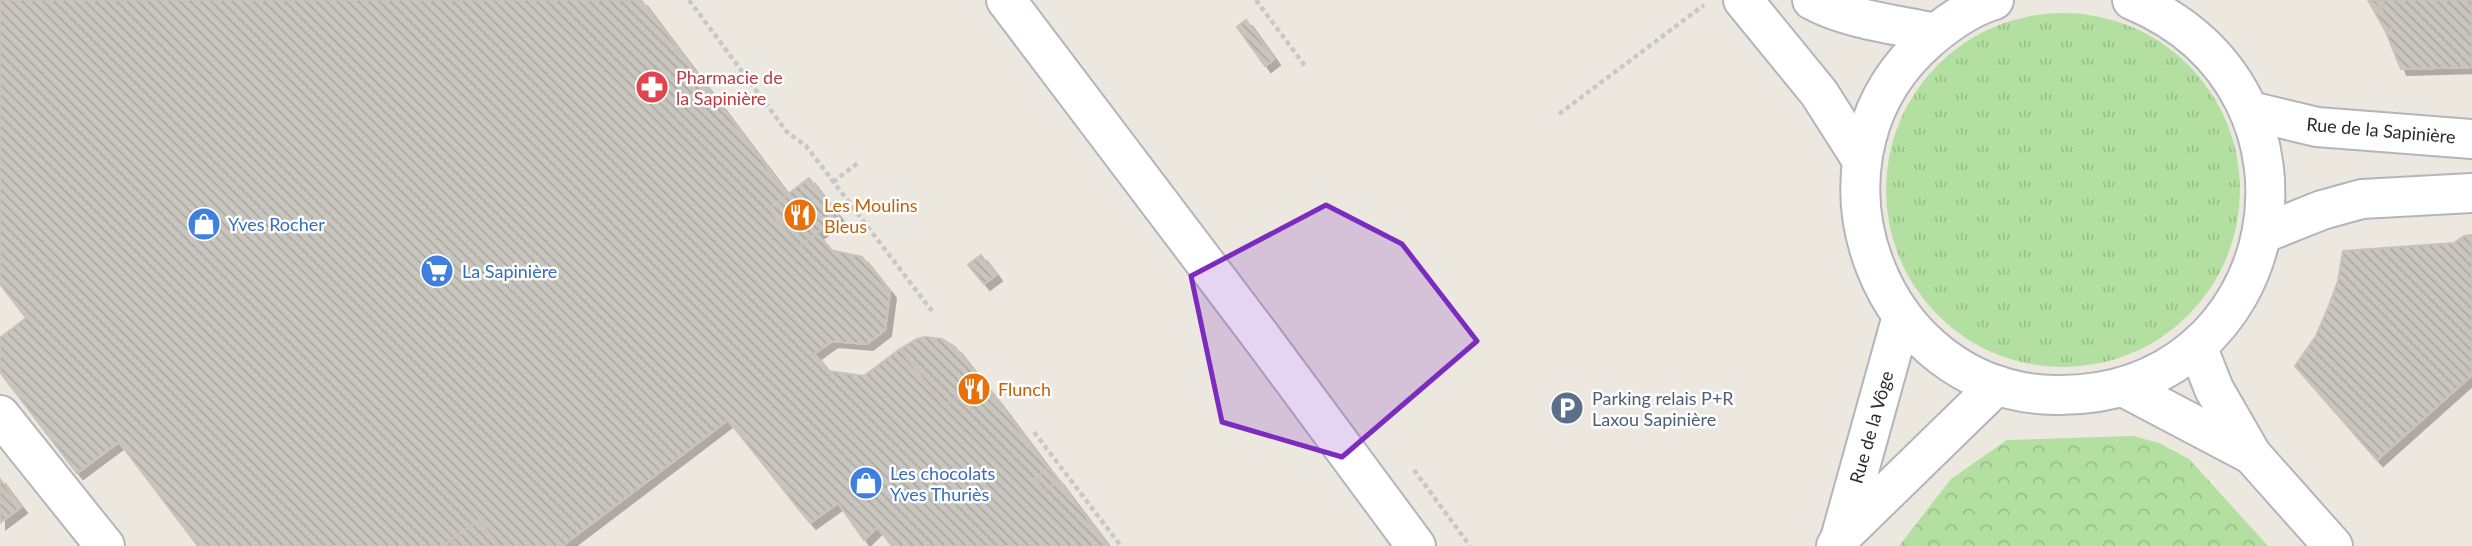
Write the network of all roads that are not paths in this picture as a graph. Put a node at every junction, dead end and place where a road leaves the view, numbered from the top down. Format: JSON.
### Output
{"nodes":[{"id":1,"x":1006,"y":0,"type":"edge"},
{"id":2,"x":1743,"y":0,"type":"edge"},
{"id":3,"x":1812,"y":0,"type":"edge"},
{"id":4,"x":1994,"y":0,"type":"edge"},
{"id":5,"x":2132,"y":0,"type":"edge"},
{"id":6,"x":2179,"y":12,"type":"edge"},
{"id":7,"x":1934,"y":33,"type":"junction"},
{"id":8,"x":2250,"y":111,"type":"junction"},
{"id":9,"x":2472,"y":139,"type":"edge"},
{"id":10,"x":1861,"y":159,"type":"junction"},
{"id":11,"x":2472,"y":193,"type":"edge"},
{"id":12,"x":2262,"y":233,"type":"junction"},
{"id":13,"x":1902,"y":316,"type":"junction"},
{"id":14,"x":2197,"y":346,"type":"junction"},
{"id":15,"x":1997,"y":385,"type":"junction"},
{"id":16,"x":2123,"y":387,"type":"junction"},
{"id":17,"x":0,"y":415,"type":"edge"},
{"id":18,"x":2252,"y":455,"type":"junction"},
{"id":19,"x":1838,"y":542,"type":"edge"},
{"id":20,"x":105,"y":546,"type":"edge"},
{"id":21,"x":1416,"y":546,"type":"edge"},
{"id":22,"x":2333,"y":546,"type":"edge"}],
"edges":[{"from":1,"to":21,"type":"street"},
{"from":2,"to":10,"type":"street"},
{"from":3,"to":7,"type":"street"},
{"from":4,"to":7,"type":"street"},
{"from":5,"to":6,"type":"street"},
{"from":6,"to":8,"type":"street"},
{"from":7,"to":10,"type":"street"},
{"from":8,"to":9,"type":"street","name":"Rue de la Sapinière"},
{"from":8,"to":12,"type":"street"},
{"from":10,"to":13,"type":"street"},
{"from":11,"to":12,"type":"street"},
{"from":12,"to":14,"type":"street"},
{"from":13,"to":15,"type":"street"},
{"from":13,"to":19,"type":"street","name":"Rue de la Vôge"},
{"from":14,"to":16,"type":"street"},
{"from":14,"to":18,"type":"street"},
{"from":15,"to":16,"type":"street"},
{"from":15,"to":19,"type":"street","name":"Rue de la Vôge"},
{"from":16,"to":18,"type":"street"},
{"from":17,"to":20,"type":"street"},
{"from":18,"to":22,"type":"street"}]}
